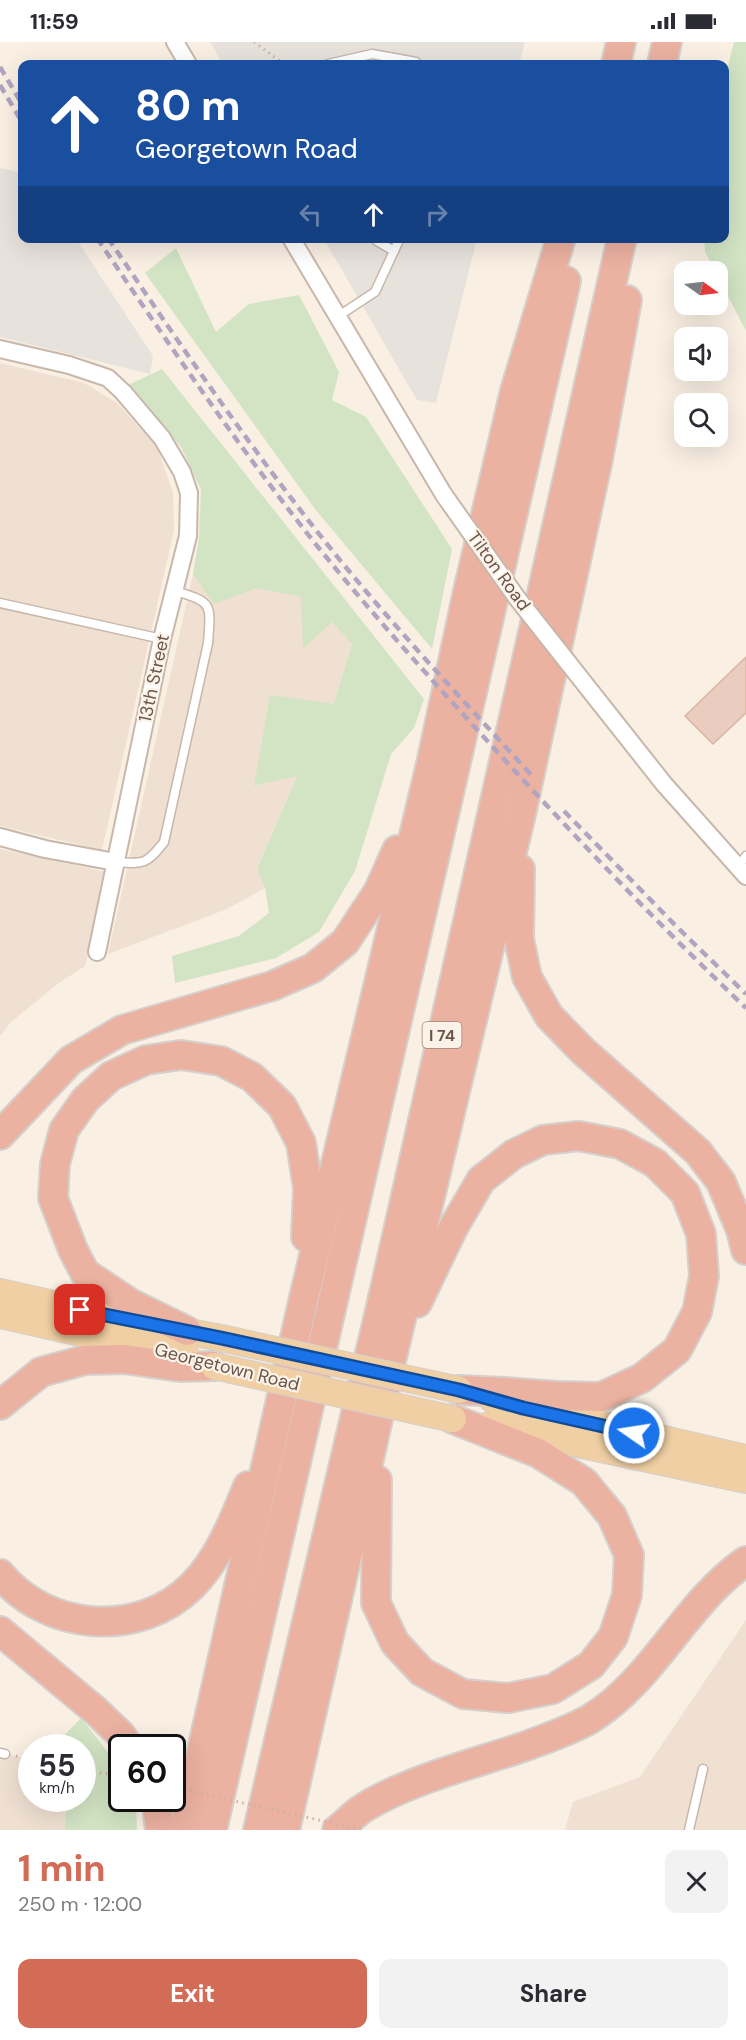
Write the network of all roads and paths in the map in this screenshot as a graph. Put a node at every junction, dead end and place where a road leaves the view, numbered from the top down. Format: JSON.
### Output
{"nodes":[{"id":1,"x":175,"y":42,"type":"edge"},
{"id":2,"x":254,"y":42,"type":"edge"},
{"id":3,"x":621,"y":42,"type":"edge"},
{"id":4,"x":667,"y":42,"type":"edge"},
{"id":5,"x":675,"y":42,"type":"edge"},
{"id":6,"x":186,"y":60,"type":"edge"},
{"id":7,"x":279,"y":60,"type":"edge"},
{"id":8,"x":345,"y":60,"type":"edge"},
{"id":9,"x":405,"y":60,"type":"edge"},
{"id":10,"x":617,"y":60,"type":"edge"},
{"id":11,"x":663,"y":60,"type":"edge"},
{"id":12,"x":671,"y":60,"type":"edge"},
{"id":13,"x":294,"y":243,"type":"edge"},
{"id":14,"x":378,"y":243,"type":"edge"},
{"id":15,"x":397,"y":243,"type":"edge"},
{"id":16,"x":560,"y":243,"type":"edge"},
{"id":17,"x":575,"y":243,"type":"edge"},
{"id":18,"x":621,"y":243,"type":"edge"},
{"id":19,"x":637,"y":243,"type":"edge"},
{"id":20,"x":393,"y":251,"type":"junction"},
{"id":21,"x":337,"y":317,"type":"junction"},
{"id":22,"x":0,"y":349,"type":"edge"},
{"id":23,"x":175,"y":591,"type":"junction"},
{"id":24,"x":0,"y":603,"type":"edge"},
{"id":25,"x":162,"y":639,"type":"junction"},
{"id":26,"x":431,"y":764,"type":"junction"},
{"id":27,"x":521,"y":814,"type":"junction"},
{"id":28,"x":0,"y":837,"type":"edge"},
{"id":29,"x":116,"y":862,"type":"junction"},
{"id":30,"x":743,"y":866,"type":"edge"},
{"id":31,"x":96,"y":952,"type":"dead end"},
{"id":32,"x":0,"y":1135,"type":"edge"},
{"id":33,"x":746,"y":1250,"type":"edge"},
{"id":34,"x":0,"y":1292,"type":"edge"},
{"id":35,"x":303,"y":1302,"type":"junction"},
{"id":36,"x":0,"y":1315,"type":"edge"},
{"id":37,"x":187,"y":1331,"type":"junction"},
{"id":38,"x":392,"y":1357,"type":"junction"},
{"id":39,"x":214,"y":1366,"type":"junction"},
{"id":40,"x":459,"y":1390,"type":"junction"},
{"id":41,"x":0,"y":1405,"type":"edge"},
{"id":42,"x":453,"y":1419,"type":"junction"},
{"id":43,"x":277,"y":1421,"type":"junction"},
{"id":44,"x":377,"y":1427,"type":"junction"},
{"id":45,"x":746,"y":1458,"type":"edge"},
{"id":46,"x":746,"y":1480,"type":"edge"},
{"id":47,"x":746,"y":1561,"type":"edge"},
{"id":48,"x":0,"y":1574,"type":"edge"},
{"id":49,"x":0,"y":1631,"type":"edge"},
{"id":50,"x":120,"y":1734,"type":"edge"},
{"id":51,"x":2,"y":1753,"type":"edge"},
{"id":52,"x":18,"y":1757,"type":"edge"},
{"id":53,"x":703,"y":1769,"type":"dead end"},
{"id":54,"x":186,"y":1790,"type":"edge"},
{"id":55,"x":158,"y":1812,"type":"edge"},
{"id":56,"x":160,"y":1830,"type":"edge"},
{"id":57,"x":184,"y":1830,"type":"edge"},
{"id":58,"x":212,"y":1830,"type":"edge"},
{"id":59,"x":258,"y":1830,"type":"edge"},
{"id":60,"x":285,"y":1830,"type":"edge"},
{"id":61,"x":337,"y":1830,"type":"edge"},
{"id":62,"x":363,"y":1830,"type":"edge"},
{"id":63,"x":689,"y":1830,"type":"edge"}],
"edges":[{"from":1,"to":6,"type":"street"},
{"from":2,"to":7,"type":"path"},
{"from":3,"to":10,"type":"highway"},
{"from":4,"to":11,"type":"highway"},
{"from":5,"to":12,"type":"highway"},
{"from":8,"to":9,"type":"lane"},
{"from":13,"to":21,"type":"street","name":"Tilton Road"},
{"from":14,"to":20,"type":"lane"},
{"from":15,"to":20,"type":"lane"},
{"from":16,"to":26,"type":"highway"},
{"from":17,"to":58,"type":"highway","number":"I 74"},
{"from":18,"to":59,"type":"highway","number":"I 74"},
{"from":19,"to":27,"type":"highway"},
{"from":20,"to":21,"type":"lane"},
{"from":21,"to":30,"type":"street","name":"Tilton Road","bridge":true},
{"from":22,"to":23,"type":"street","name":"13th Street"},
{"from":23,"to":25,"type":"street","name":"13th Street"},
{"from":23,"to":29,"type":"lane"},
{"from":24,"to":25,"type":"lane"},
{"from":25,"to":29,"type":"street","name":"13th Street"},
{"from":26,"to":32,"type":"highway"},
{"from":26,"to":35,"type":"highway"},
{"from":27,"to":33,"type":"highway"},
{"from":27,"to":38,"type":"highway"},
{"from":28,"to":29,"type":"street"},
{"from":29,"to":31,"type":"street","name":"13th Street"},
{"from":34,"to":37,"type":"main road","name":"Georgetown Road"},
{"from":35,"to":37,"type":"highway"},
{"from":35,"to":43,"type":"highway"},
{"from":36,"to":39,"type":"main road","name":"Georgetown Road"},
{"from":37,"to":40,"type":"main road","name":"Georgetown Road","bridge":true},
{"from":38,"to":40,"type":"highway"},
{"from":38,"to":44,"type":"highway"},
{"from":39,"to":41,"type":"highway"},
{"from":39,"to":42,"type":"main road","name":"Georgetown Road","bridge":true},
{"from":40,"to":45,"type":"main road","name":"Georgetown Road"},
{"from":42,"to":44,"type":"highway"},
{"from":42,"to":46,"type":"main road","name":"Georgetown Road"},
{"from":43,"to":48,"type":"highway"},
{"from":43,"to":57,"type":"highway"},
{"from":44,"to":60,"type":"highway"},
{"from":47,"to":61,"type":"highway"},
{"from":49,"to":50,"type":"highway"},
{"from":51,"to":52,"type":"path"},
{"from":53,"to":63,"type":"lane"},
{"from":54,"to":62,"type":"path","bridge":true},
{"from":55,"to":56,"type":"highway"}]}
